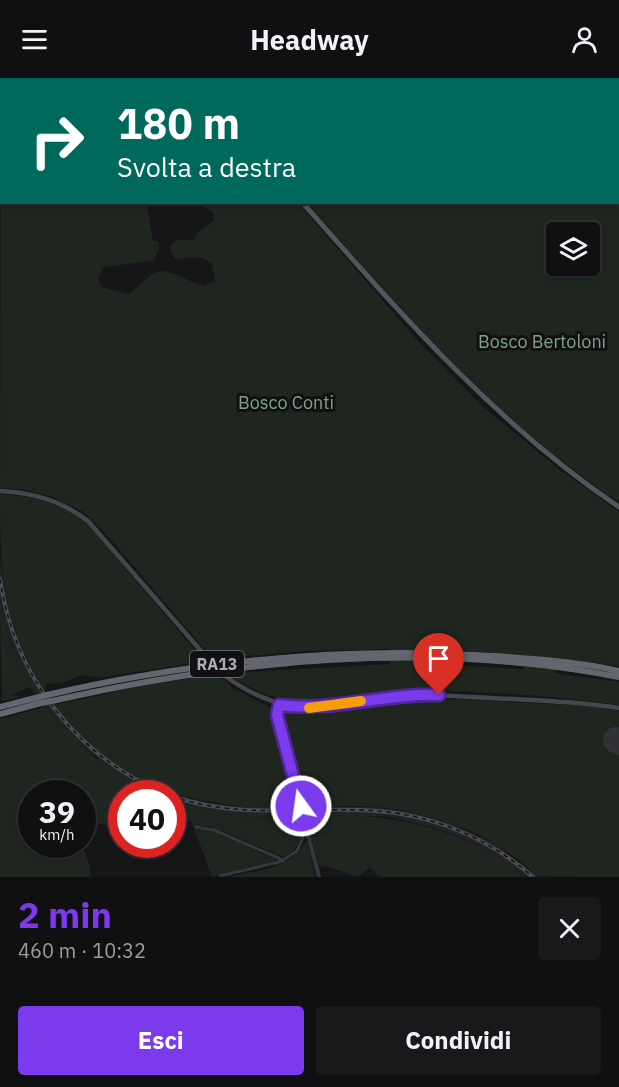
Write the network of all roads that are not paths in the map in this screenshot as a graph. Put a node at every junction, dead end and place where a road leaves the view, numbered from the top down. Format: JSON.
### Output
{"nodes":[{"id":1,"x":304,"y":204,"type":"edge"},
{"id":2,"x":0,"y":490,"type":"edge"},
{"id":3,"x":619,"y":507,"type":"edge"},
{"id":4,"x":390,"y":656,"type":"junction"},
{"id":5,"x":209,"y":660,"type":"dead end"},
{"id":6,"x":556,"y":665,"type":"junction"},
{"id":7,"x":619,"y":670,"type":"edge"},
{"id":8,"x":221,"y":673,"type":"dead end"},
{"id":9,"x":619,"y":677,"type":"edge"},
{"id":10,"x":38,"y":700,"type":"junction"},
{"id":11,"x":279,"y":705,"type":"junction"},
{"id":12,"x":0,"y":707,"type":"edge"},
{"id":13,"x":619,"y":708,"type":"edge"},
{"id":14,"x":0,"y":714,"type":"edge"},
{"id":15,"x":196,"y":827,"type":"dead end"},
{"id":16,"x":306,"y":829,"type":"junction"},
{"id":17,"x":288,"y":859,"type":"junction"},
{"id":18,"x":220,"y":876,"type":"edge"},
{"id":19,"x":319,"y":877,"type":"edge"}],
"edges":[{"from":1,"to":3,"type":"main road"},
{"from":2,"to":5,"type":"main road"},
{"from":4,"to":6,"type":"highway","number":"RA13"},
{"from":4,"to":10,"type":"highway","number":"RA13","bridge":true},
{"from":4,"to":10,"type":"highway","number":"RA13","bridge":true},
{"from":6,"to":7,"type":"highway"},
{"from":6,"to":9,"type":"highway","number":"RA13"},
{"from":8,"to":11,"type":"main road"},
{"from":10,"to":12,"type":"highway","number":"RA13"},
{"from":10,"to":14,"type":"highway","number":"RA13"},
{"from":11,"to":13,"type":"main road"},
{"from":11,"to":16,"type":"street"},
{"from":15,"to":17,"type":"street"},
{"from":16,"to":17,"type":"street"},
{"from":16,"to":19,"type":"street"},
{"from":17,"to":18,"type":"street"}]}
